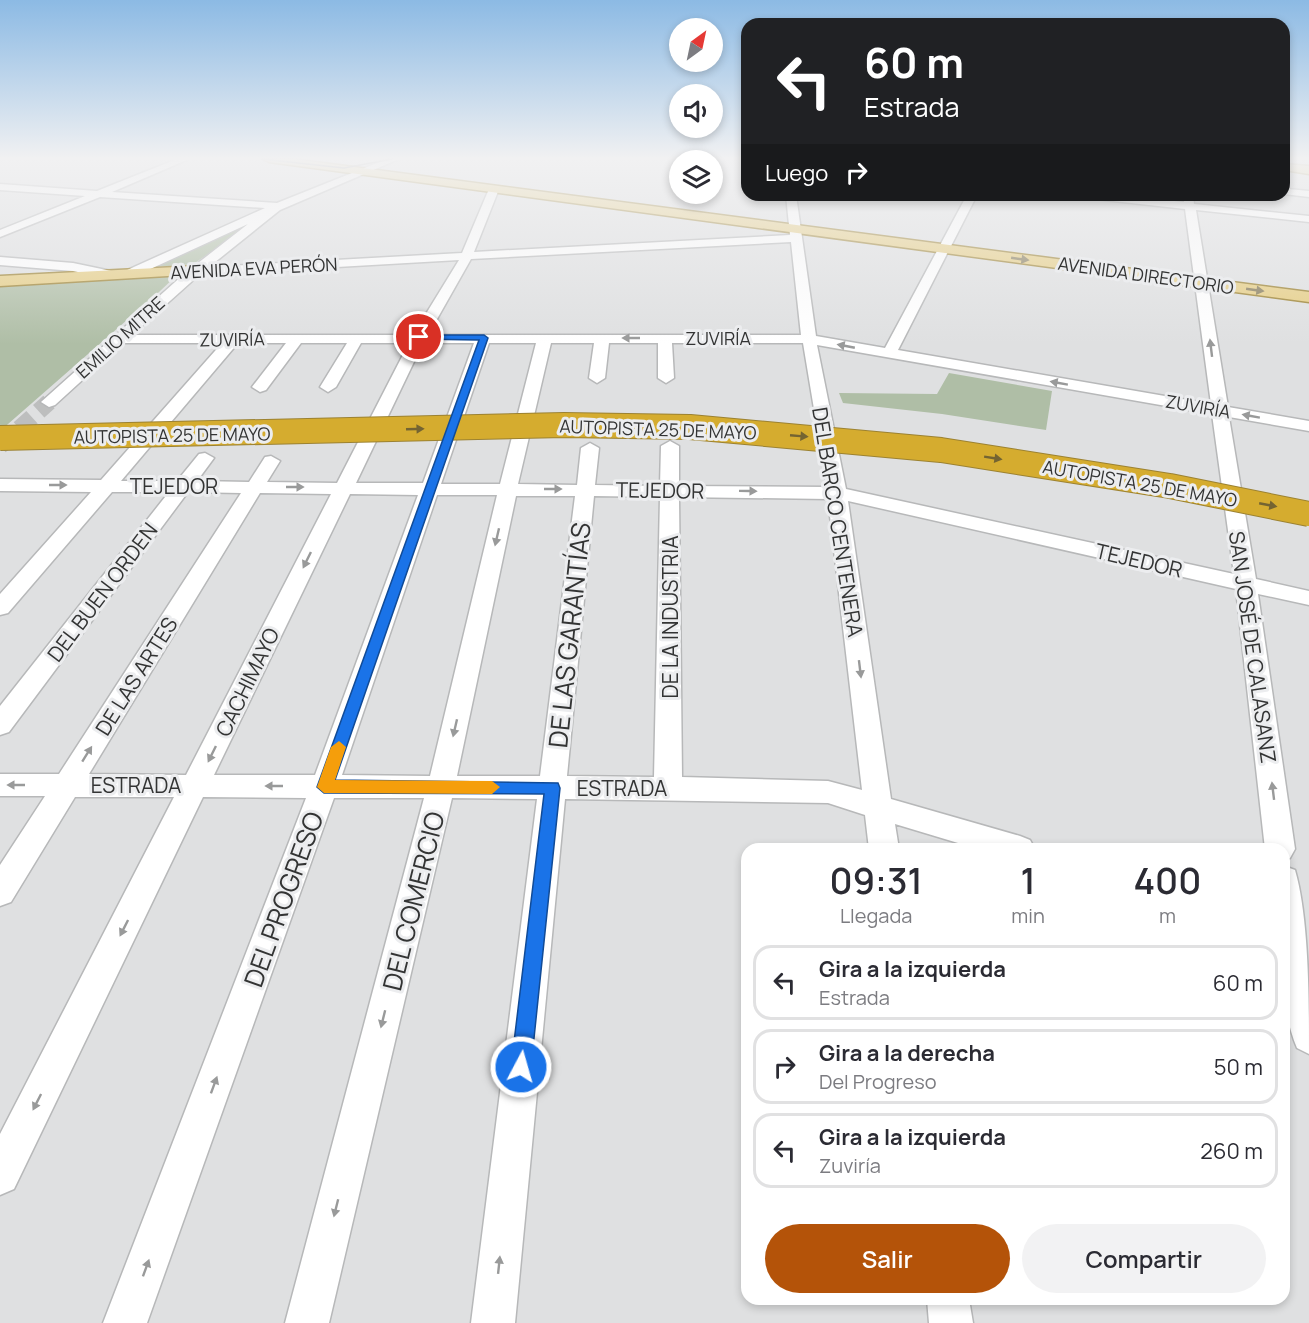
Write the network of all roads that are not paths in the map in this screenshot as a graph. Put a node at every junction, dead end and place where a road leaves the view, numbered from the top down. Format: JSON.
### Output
{"nodes":[{"id":1,"x":32,"y":221,"type":"edge"},
{"id":2,"x":246,"y":221,"type":"edge"},
{"id":3,"x":259,"y":221,"type":"edge"},
{"id":4,"x":481,"y":221,"type":"edge"},
{"id":5,"x":707,"y":221,"type":"edge"},
{"id":6,"x":794,"y":221,"type":"edge"},
{"id":7,"x":959,"y":221,"type":"edge"},
{"id":8,"x":1192,"y":221,"type":"edge"},
{"id":9,"x":0,"y":234,"type":"edge"},
{"id":10,"x":796,"y":234,"type":"junction"},
{"id":11,"x":944,"y":249,"type":"junction"},
{"id":12,"x":466,"y":258,"type":"junction"},
{"id":13,"x":0,"y":261,"type":"edge"},
{"id":14,"x":196,"y":270,"type":"junction"},
{"id":15,"x":129,"y":274,"type":"junction"},
{"id":16,"x":112,"y":275,"type":"junction"},
{"id":17,"x":0,"y":281,"type":"edge"},
{"id":18,"x":1203,"y":283,"type":"junction"},
{"id":19,"x":1309,"y":297,"type":"edge"},
{"id":20,"x":419,"y":337,"type":"junction"},
{"id":21,"x":298,"y":338,"type":"junction"},
{"id":22,"x":357,"y":338,"type":"junction"},
{"id":23,"x":484,"y":338,"type":"junction"},
{"id":24,"x":545,"y":338,"type":"junction"},
{"id":25,"x":602,"y":338,"type":"junction"},
{"id":26,"x":665,"y":338,"type":"junction"},
{"id":27,"x":118,"y":339,"type":"junction"},
{"id":28,"x":234,"y":339,"type":"junction"},
{"id":29,"x":809,"y":339,"type":"junction"},
{"id":30,"x":889,"y":354,"type":"junction"},
{"id":31,"x":597,"y":378,"type":"dead end"},
{"id":32,"x":666,"y":378,"type":"dead end"},
{"id":33,"x":260,"y":387,"type":"dead end"},
{"id":34,"x":328,"y":387,"type":"dead end"},
{"id":35,"x":49,"y":402,"type":"tunnel mouth"},
{"id":36,"x":1219,"y":410,"type":"junction"},
{"id":37,"x":0,"y":420,"type":"edge"},
{"id":38,"x":1309,"y":426,"type":"edge"},
{"id":39,"x":0,"y":438,"type":"edge"},
{"id":40,"x":669,"y":446,"type":"dead end"},
{"id":41,"x":590,"y":448,"type":"dead end"},
{"id":42,"x":205,"y":458,"type":"dead end"},
{"id":43,"x":271,"y":461,"type":"dead end"},
{"id":44,"x":1264,"y":482,"type":"dead end"},
{"id":45,"x":0,"y":485,"type":"edge"},
{"id":46,"x":105,"y":485,"type":"junction"},
{"id":47,"x":183,"y":486,"type":"junction"},
{"id":48,"x":254,"y":487,"type":"junction"},
{"id":49,"x":343,"y":487,"type":"junction"},
{"id":50,"x":432,"y":488,"type":"junction"},
{"id":51,"x":508,"y":488,"type":"junction"},
{"id":52,"x":586,"y":489,"type":"junction"},
{"id":53,"x":670,"y":490,"type":"junction"},
{"id":54,"x":837,"y":493,"type":"junction"},
{"id":55,"x":1309,"y":514,"type":"edge"},
{"id":56,"x":1246,"y":584,"type":"junction"},
{"id":57,"x":1309,"y":598,"type":"edge"},
{"id":58,"x":0,"y":608,"type":"edge"},
{"id":59,"x":0,"y":725,"type":"edge"},
{"id":60,"x":0,"y":785,"type":"edge"},
{"id":61,"x":68,"y":785,"type":"junction"},
{"id":62,"x":196,"y":786,"type":"junction"},
{"id":63,"x":324,"y":787,"type":"junction"},
{"id":64,"x":441,"y":787,"type":"junction"},
{"id":65,"x":552,"y":788,"type":"junction"},
{"id":66,"x":668,"y":788,"type":"junction"},
{"id":67,"x":878,"y":805,"type":"junction"},
{"id":68,"x":883,"y":843,"type":"edge"},
{"id":69,"x":1001,"y":843,"type":"edge"},
{"id":70,"x":1279,"y":843,"type":"edge"},
{"id":71,"x":0,"y":892,"type":"edge"},
{"id":72,"x":1290,"y":909,"type":"edge"},
{"id":73,"x":1295,"y":934,"type":"edge"},
{"id":74,"x":1309,"y":1036,"type":"edge"},
{"id":75,"x":0,"y":1175,"type":"edge"},
{"id":76,"x":949,"y":1305,"type":"edge"},
{"id":77,"x":125,"y":1323,"type":"edge"},
{"id":78,"x":307,"y":1323,"type":"edge"},
{"id":79,"x":493,"y":1323,"type":"edge"},
{"id":80,"x":951,"y":1323,"type":"edge"}],
"edges":[{"from":1,"to":9,"type":"street"},
{"from":2,"to":15,"type":"street","name":"EMILIO MITRE"},
{"from":3,"to":14,"type":"street","name":"EMILIO MITRE"},
{"from":4,"to":12,"type":"street","name":"CACHIMAYO"},
{"from":5,"to":10,"type":"main road","name":"AVENIDA DIRECTORIO"},
{"from":6,"to":10,"type":"street","name":"DEL BARCO CENTENERA"},
{"from":7,"to":11,"type":"street"},
{"from":8,"to":18,"type":"street","name":"SAN JOSÉ DE CALASANZ"},
{"from":10,"to":11,"type":"main road","name":"AVENIDA DIRECTORIO"},
{"from":10,"to":12,"type":"street","name":"AVENIDA EVA PERÓN"},
{"from":10,"to":29,"type":"street","name":"DEL BARCO CENTENERA"},
{"from":11,"to":18,"type":"main road","name":"AVENIDA DIRECTORIO","one_way":true},
{"from":11,"to":30,"type":"street"},
{"from":12,"to":14,"type":"street","name":"AVENIDA EVA PERÓN"},
{"from":12,"to":20,"type":"street","name":"CACHIMAYO"},
{"from":13,"to":16,"type":"street"},
{"from":14,"to":15,"type":"main road","name":"AVENIDA EVA PERÓN"},
{"from":14,"to":27,"type":"street","name":"EMILIO MITRE"},
{"from":15,"to":16,"type":"main road","name":"AVENIDA EVA PERÓN"},
{"from":16,"to":17,"type":"main road","name":"AVENIDA EVA PERÓN"},
{"from":18,"to":19,"type":"main road","name":"AVENIDA DIRECTORIO","one_way":true},
{"from":36,"to":18,"type":"street","name":"SAN JOSÉ DE CALASANZ","one_way":true},
{"from":20,"to":22,"type":"street","name":"ZUVIRÍA"},
{"from":20,"to":23,"type":"street","name":"ZUVIRÍA"},
{"from":20,"to":49,"type":"street","name":"CACHIMAYO"},
{"from":21,"to":22,"type":"street","name":"ZUVIRÍA"},
{"from":21,"to":28,"type":"street","name":"ZUVIRÍA"},
{"from":21,"to":33,"type":"street"},
{"from":22,"to":34,"type":"street"},
{"from":23,"to":24,"type":"street","name":"ZUVIRÍA"},
{"from":23,"to":50,"type":"street","name":"DEL PROGRESO"},
{"from":24,"to":25,"type":"street","name":"ZUVIRÍA"},
{"from":24,"to":51,"type":"street","name":"DEL COMERCIO"},
{"from":26,"to":25,"type":"street","name":"ZUVIRÍA","one_way":true},
{"from":25,"to":31,"type":"street"},
{"from":26,"to":29,"type":"street","name":"ZUVIRÍA"},
{"from":26,"to":32,"type":"street"},
{"from":27,"to":28,"type":"street","name":"ZUVIRÍA"},
{"from":27,"to":35,"type":"street","name":"EMILIO MITRE"},
{"from":28,"to":46,"type":"street"},
{"from":30,"to":29,"type":"street","name":"ZUVIRÍA","one_way":true},
{"from":29,"to":54,"type":"street","name":"DEL BARCO CENTENERA"},
{"from":36,"to":30,"type":"street","name":"ZUVIRÍA","one_way":true},
{"from":38,"to":36,"type":"street","name":"ZUVIRÍA","one_way":true},
{"from":36,"to":56,"type":"street","name":"SAN JOSÉ DE CALASANZ"},
{"from":37,"to":44,"type":"highway","name":"AUTOPISTA 25 DE MAYO"},
{"from":39,"to":55,"type":"highway","name":"AUTOPISTA 25 DE MAYO","one_way":true,"bridge":true},
{"from":40,"to":53,"type":"street","name":"DE LA INDUSTRIA"},
{"from":41,"to":52,"type":"street","name":"DE LAS GARANTÍAS"},
{"from":42,"to":47,"type":"street","name":"DEL BUEN ORDEN"},
{"from":43,"to":48,"type":"street","name":"DE LAS ARTES"},
{"from":45,"to":46,"type":"street","name":"TEJEDOR","one_way":true},
{"from":46,"to":47,"type":"street","name":"TEJEDOR"},
{"from":46,"to":58,"type":"street"},
{"from":47,"to":48,"type":"street","name":"TEJEDOR"},
{"from":47,"to":59,"type":"street","name":"DEL BUEN ORDEN"},
{"from":48,"to":49,"type":"street","name":"TEJEDOR","one_way":true},
{"from":61,"to":48,"type":"street","name":"DE LAS ARTES","one_way":true},
{"from":49,"to":50,"type":"street","name":"TEJEDOR"},
{"from":49,"to":62,"type":"street","name":"CACHIMAYO","one_way":true},
{"from":50,"to":51,"type":"street","name":"TEJEDOR"},
{"from":50,"to":63,"type":"street","name":"DEL PROGRESO"},
{"from":51,"to":52,"type":"street","name":"TEJEDOR","one_way":true},
{"from":51,"to":64,"type":"street","name":"DEL COMERCIO","one_way":true},
{"from":52,"to":53,"type":"street","name":"TEJEDOR"},
{"from":52,"to":65,"type":"street","name":"DE LAS GARANTÍAS"},
{"from":53,"to":54,"type":"street","name":"TEJEDOR","one_way":true},
{"from":53,"to":66,"type":"street","name":"DE LA INDUSTRIA"},
{"from":54,"to":56,"type":"street","name":"TEJEDOR"},
{"from":54,"to":67,"type":"street","name":"DEL BARCO CENTENERA","one_way":true},
{"from":56,"to":57,"type":"street","name":"TEJEDOR"},
{"from":70,"to":56,"type":"street","name":"SAN JOSÉ DE CALASANZ","one_way":true},
{"from":61,"to":60,"type":"street","name":"ESTRADA","one_way":true},
{"from":61,"to":62,"type":"street","name":"ESTRADA"},
{"from":61,"to":71,"type":"street","name":"DE LAS ARTES"},
{"from":63,"to":62,"type":"street","name":"ESTRADA","one_way":true},
{"from":62,"to":75,"type":"street","name":"CACHIMAYO","one_way":true},
{"from":63,"to":64,"type":"street","name":"ESTRADA"},
{"from":77,"to":63,"type":"street","name":"DEL PROGRESO","one_way":true},
{"from":64,"to":65,"type":"street","name":"ESTRADA"},
{"from":64,"to":78,"type":"street","name":"DEL COMERCIO","one_way":true},
{"from":65,"to":66,"type":"street","name":"ESTRADA"},
{"from":79,"to":65,"type":"street","name":"DE LAS GARANTÍAS","one_way":true},
{"from":66,"to":67,"type":"street","name":"ESTRADA"},
{"from":67,"to":68,"type":"street","name":"DEL BARCO CENTENERA"},
{"from":67,"to":69,"type":"street","name":"ESTRADA"},
{"from":72,"to":73,"type":"street"},
{"from":73,"to":74,"type":"street"},
{"from":76,"to":80,"type":"street"}]}
